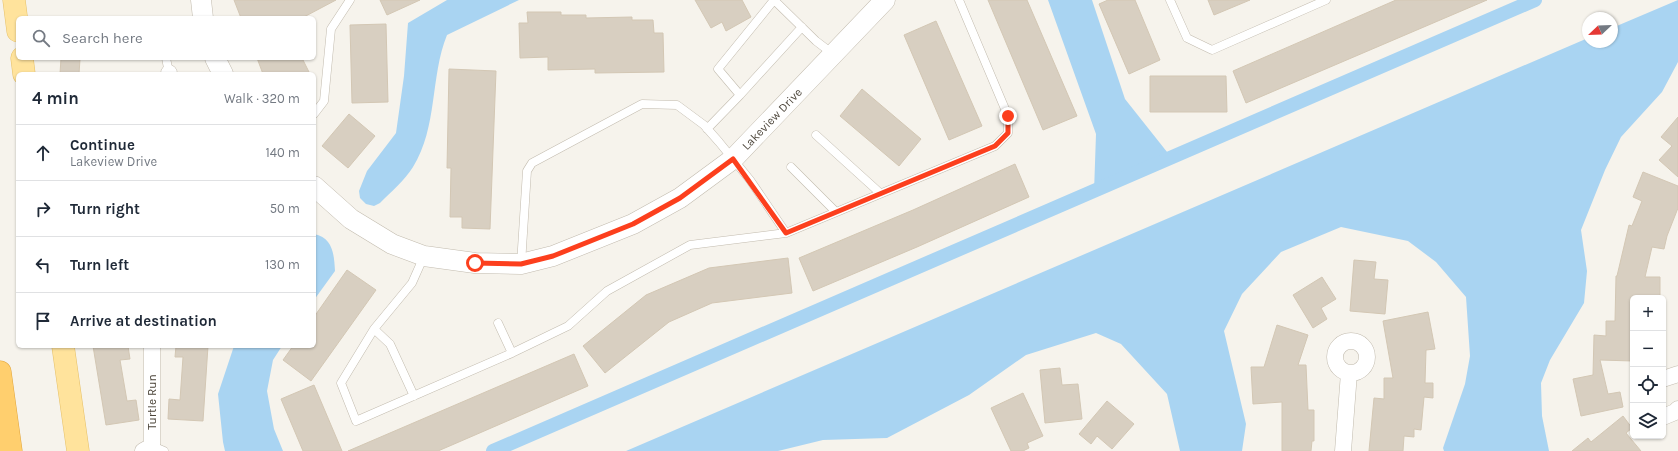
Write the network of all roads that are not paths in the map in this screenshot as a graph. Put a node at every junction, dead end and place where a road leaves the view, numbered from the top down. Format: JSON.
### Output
{"nodes":[{"id":1,"x":14,"y":0,"type":"edge"},
{"id":2,"x":201,"y":0,"type":"edge"},
{"id":3,"x":350,"y":0,"type":"edge"},
{"id":4,"x":774,"y":0,"type":"edge"},
{"id":5,"x":885,"y":0,"type":"edge"},
{"id":6,"x":959,"y":0,"type":"edge"},
{"id":7,"x":1170,"y":0,"type":"edge"},
{"id":8,"x":1326,"y":0,"type":"edge"},
{"id":9,"x":16,"y":16,"type":"edge"},
{"id":10,"x":203,"y":16,"type":"edge"},
{"id":11,"x":802,"y":27,"type":"junction"},
{"id":12,"x":833,"y":55,"type":"junction"},
{"id":13,"x":22,"y":60,"type":"edge"},
{"id":14,"x":216,"y":60,"type":"edge"},
{"id":15,"x":24,"y":72,"type":"edge"},
{"id":16,"x":222,"y":72,"type":"edge"},
{"id":17,"x":740,"y":95,"type":"junction"},
{"id":18,"x":316,"y":111,"type":"edge"},
{"id":19,"x":707,"y":129,"type":"junction"},
{"id":20,"x":816,"y":135,"type":"dead end"},
{"id":21,"x":733,"y":159,"type":"junction"},
{"id":22,"x":791,"y":167,"type":"dead end"},
{"id":23,"x":316,"y":188,"type":"edge"},
{"id":24,"x":880,"y":193,"type":"junction"},
{"id":25,"x":836,"y":212,"type":"junction"},
{"id":26,"x":786,"y":233,"type":"junction"},
{"id":27,"x":424,"y":256,"type":"junction"},
{"id":28,"x":521,"y":264,"type":"junction"},
{"id":29,"x":498,"y":323,"type":"dead end"},
{"id":30,"x":374,"y":329,"type":"junction"},
{"id":31,"x":63,"y":348,"type":"edge"},
{"id":32,"x":152,"y":348,"type":"edge"},
{"id":33,"x":512,"y":353,"type":"junction"},
{"id":34,"x":0,"y":372,"type":"edge"},
{"id":35,"x":1349,"y":373,"type":"dead end"},
{"id":36,"x":1678,"y":374,"type":"edge"},
{"id":37,"x":1666,"y":378,"type":"edge"},
{"id":38,"x":414,"y":396,"type":"junction"},
{"id":39,"x":1678,"y":409,"type":"edge"},
{"id":40,"x":1666,"y":416,"type":"edge"},
{"id":41,"x":153,"y":450,"type":"edge"},
{"id":42,"x":11,"y":451,"type":"edge"},
{"id":43,"x":78,"y":451,"type":"edge"},
{"id":44,"x":1343,"y":451,"type":"edge"}],
"edges":[{"from":1,"to":9,"type":"main road"},
{"from":2,"to":10,"type":"street"},
{"from":3,"to":18,"type":"lane"},
{"from":4,"to":11,"type":"lane"},
{"from":4,"to":17,"type":"lane"},
{"from":5,"to":12,"type":"street","name":"Lakeview Drive"},
{"from":6,"to":24,"type":"lane"},
{"from":7,"to":8,"type":"lane"},
{"from":11,"to":12,"type":"lane"},
{"from":11,"to":17,"type":"lane"},
{"from":12,"to":21,"type":"street","name":"Lakeview Drive"},
{"from":13,"to":15,"type":"main road"},
{"from":14,"to":16,"type":"street"},
{"from":17,"to":19,"type":"lane"},
{"from":19,"to":21,"type":"lane"},
{"from":19,"to":28,"type":"lane"},
{"from":20,"to":24,"type":"lane"},
{"from":21,"to":26,"type":"lane"},
{"from":21,"to":28,"type":"street","name":"Lakeview Drive"},
{"from":22,"to":25,"type":"lane"},
{"from":23,"to":27,"type":"street","name":"Lakeview Drive"},
{"from":24,"to":25,"type":"lane"},
{"from":25,"to":26,"type":"lane"},
{"from":26,"to":33,"type":"lane"},
{"from":27,"to":28,"type":"street","name":"Lakeview Drive"},
{"from":27,"to":30,"type":"lane"},
{"from":29,"to":33,"type":"lane"},
{"from":30,"to":38,"type":"lane"},
{"from":30,"to":38,"type":"lane"},
{"from":31,"to":43,"type":"main road"},
{"from":32,"to":41,"type":"street","name":"Turtle Run"},
{"from":33,"to":38,"type":"lane"},
{"from":34,"to":42,"type":"highway"},
{"from":35,"to":44,"type":"street"},
{"from":36,"to":37,"type":"street"},
{"from":39,"to":40,"type":"street"}]}
